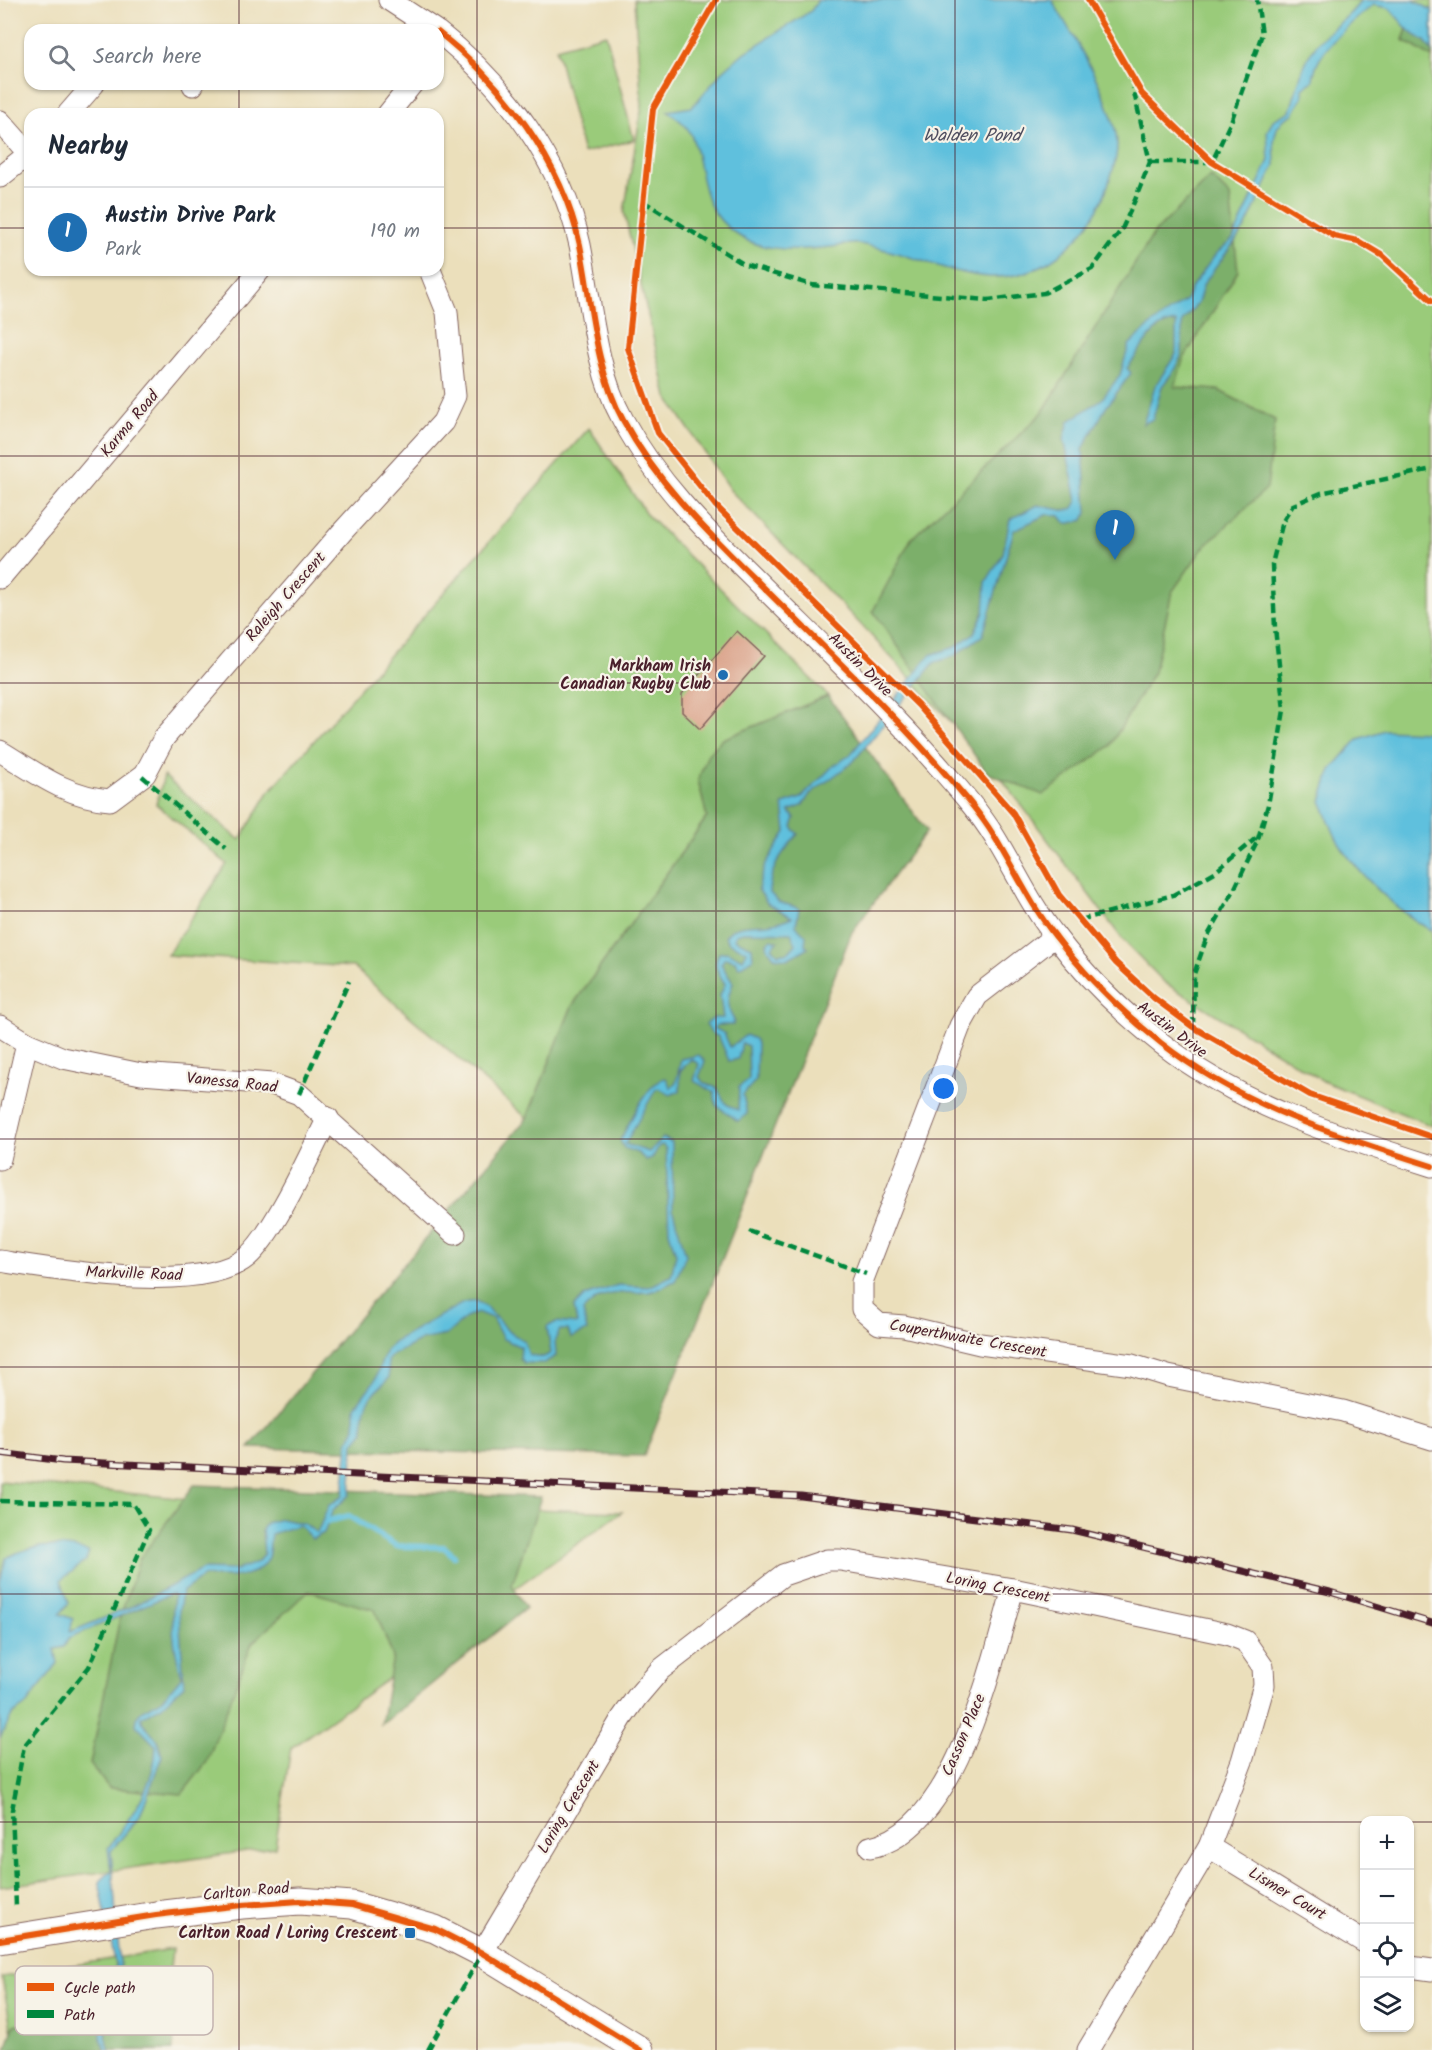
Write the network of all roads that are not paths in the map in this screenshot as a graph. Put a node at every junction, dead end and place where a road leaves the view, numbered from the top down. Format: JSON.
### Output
{"nodes":[{"id":1,"x":389,"y":0,"type":"edge"},
{"id":2,"x":421,"y":24,"type":"edge"},
{"id":3,"x":444,"y":41,"type":"edge"},
{"id":4,"x":89,"y":90,"type":"edge"},
{"id":5,"x":407,"y":90,"type":"edge"},
{"id":6,"x":73,"y":108,"type":"edge"},
{"id":7,"x":393,"y":108,"type":"edge"},
{"id":8,"x":0,"y":121,"type":"edge"},
{"id":9,"x":24,"y":148,"type":"edge"},
{"id":10,"x":24,"y":158,"type":"edge"},
{"id":11,"x":0,"y":177,"type":"edge"},
{"id":12,"x":255,"y":276,"type":"edge"},
{"id":13,"x":432,"y":276,"type":"edge"},
{"id":14,"x":0,"y":578,"type":"edge"},
{"id":15,"x":0,"y":751,"type":"edge"},
{"id":16,"x":1055,"y":936,"type":"junction"},
{"id":17,"x":0,"y":1026,"type":"edge"},
{"id":18,"x":27,"y":1043,"type":"junction"},
{"id":19,"x":328,"y":1118,"type":"junction"},
{"id":20,"x":0,"y":1159,"type":"edge"},
{"id":21,"x":1432,"y":1166,"type":"edge"},
{"id":22,"x":455,"y":1234,"type":"dead end"},
{"id":23,"x":0,"y":1262,"type":"edge"},
{"id":24,"x":1432,"y":1439,"type":"edge"},
{"id":25,"x":1013,"y":1589,"type":"junction"},
{"id":26,"x":870,"y":1847,"type":"dead end"},
{"id":27,"x":1209,"y":1847,"type":"junction"},
{"id":28,"x":1360,"y":1939,"type":"edge"},
{"id":29,"x":0,"y":1940,"type":"edge"},
{"id":30,"x":482,"y":1953,"type":"junction"},
{"id":31,"x":1414,"y":1968,"type":"edge"},
{"id":32,"x":1432,"y":1970,"type":"edge"},
{"id":33,"x":640,"y":2050,"type":"edge"},
{"id":34,"x":1088,"y":2050,"type":"edge"}],
"edges":[{"from":1,"to":2,"type":"street","name":"Austin Drive"},
{"from":3,"to":16,"type":"street","name":"Austin Drive"},
{"from":4,"to":6,"type":"street"},
{"from":5,"to":7,"type":"street"},
{"from":8,"to":9,"type":"street"},
{"from":10,"to":11,"type":"street"},
{"from":12,"to":14,"type":"street","name":"Karma Road"},
{"from":13,"to":15,"type":"street","name":"Raleigh Crescent"},
{"from":16,"to":21,"type":"street","name":"Austin Drive"},
{"from":16,"to":24,"type":"street","name":"Couperthwaite Crescent"},
{"from":17,"to":18,"type":"street","name":"Vanessa Road"},
{"from":18,"to":19,"type":"street","name":"Vanessa Road"},
{"from":18,"to":20,"type":"street"},
{"from":19,"to":22,"type":"street","name":"Vanessa Road"},
{"from":19,"to":23,"type":"street","name":"Markville Road"},
{"from":25,"to":26,"type":"street","name":"Casson Place"},
{"from":25,"to":27,"type":"street","name":"Loring Crescent"},
{"from":25,"to":30,"type":"street","name":"Loring Crescent"},
{"from":27,"to":28,"type":"street","name":"Lismer Court"},
{"from":27,"to":34,"type":"street","name":"Loring Crescent"},
{"from":29,"to":30,"type":"street","name":"Carlton Road"},
{"from":30,"to":33,"type":"street","name":"Carlton Road"},
{"from":31,"to":32,"type":"street"}]}
